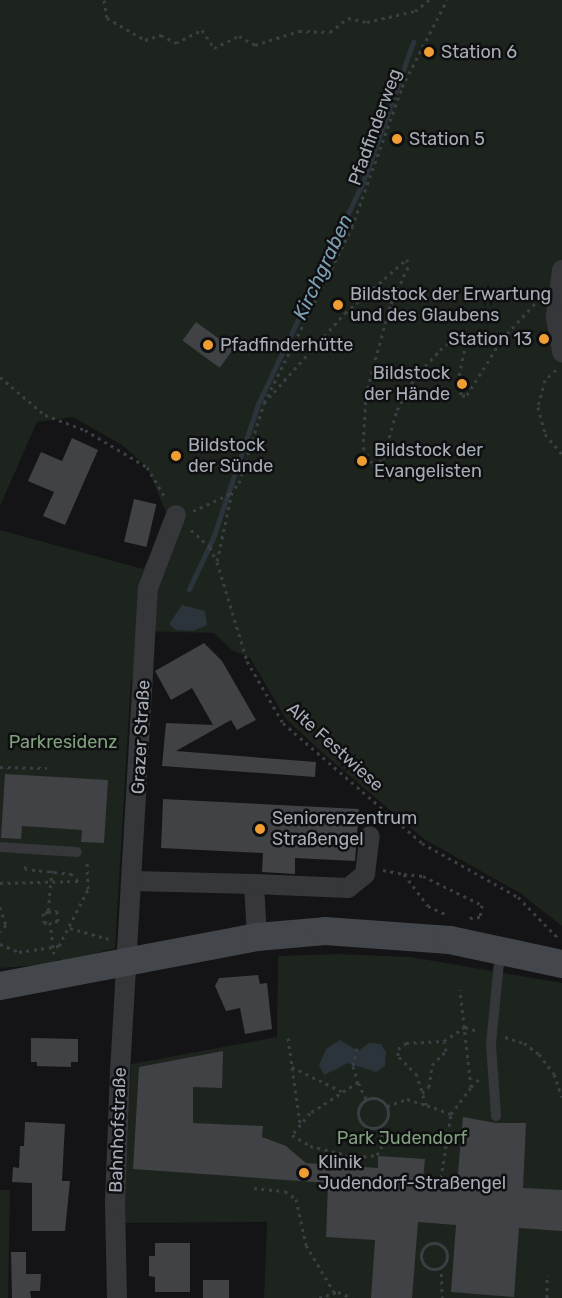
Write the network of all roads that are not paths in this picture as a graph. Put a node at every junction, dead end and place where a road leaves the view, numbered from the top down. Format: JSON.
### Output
{"nodes":[{"id":1,"x":560,"y":277,"type":"edge"},
{"id":2,"x":562,"y":352,"type":"edge"},
{"id":3,"x":176,"y":515,"type":"road end"},
{"id":4,"x":370,"y":836,"type":"dead end"},
{"id":5,"x":0,"y":847,"type":"edge"},
{"id":6,"x":77,"y":852,"type":"road end"},
{"id":7,"x":134,"y":881,"type":"junction"},
{"id":8,"x":254,"y":884,"type":"junction"},
{"id":9,"x":257,"y":937,"type":"junction"},
{"id":10,"x":127,"y":953,"type":"junction"},
{"id":11,"x":499,"y":962,"type":"junction"},
{"id":12,"x":562,"y":964,"type":"edge"},
{"id":13,"x":0,"y":986,"type":"edge"},
{"id":14,"x":496,"y":1116,"type":"dead end"},
{"id":15,"x":117,"y":1298,"type":"edge"}],
"edges":[{"from":1,"to":2,"type":"street"},
{"from":3,"to":7,"type":"street","name":"Grazer Straße"},
{"from":4,"to":8,"type":"street"},
{"from":5,"to":6,"type":"lane"},
{"from":7,"to":8,"type":"street"},
{"from":7,"to":10,"type":"street","name":"Grazer Straße"},
{"from":8,"to":9,"type":"street"},
{"from":9,"to":10,"type":"main road"},
{"from":9,"to":11,"type":"main road"},
{"from":10,"to":13,"type":"main road"},
{"from":10,"to":15,"type":"street","name":"Bahnhofstraße"},
{"from":11,"to":12,"type":"main road"},
{"from":11,"to":14,"type":"lane"}]}
